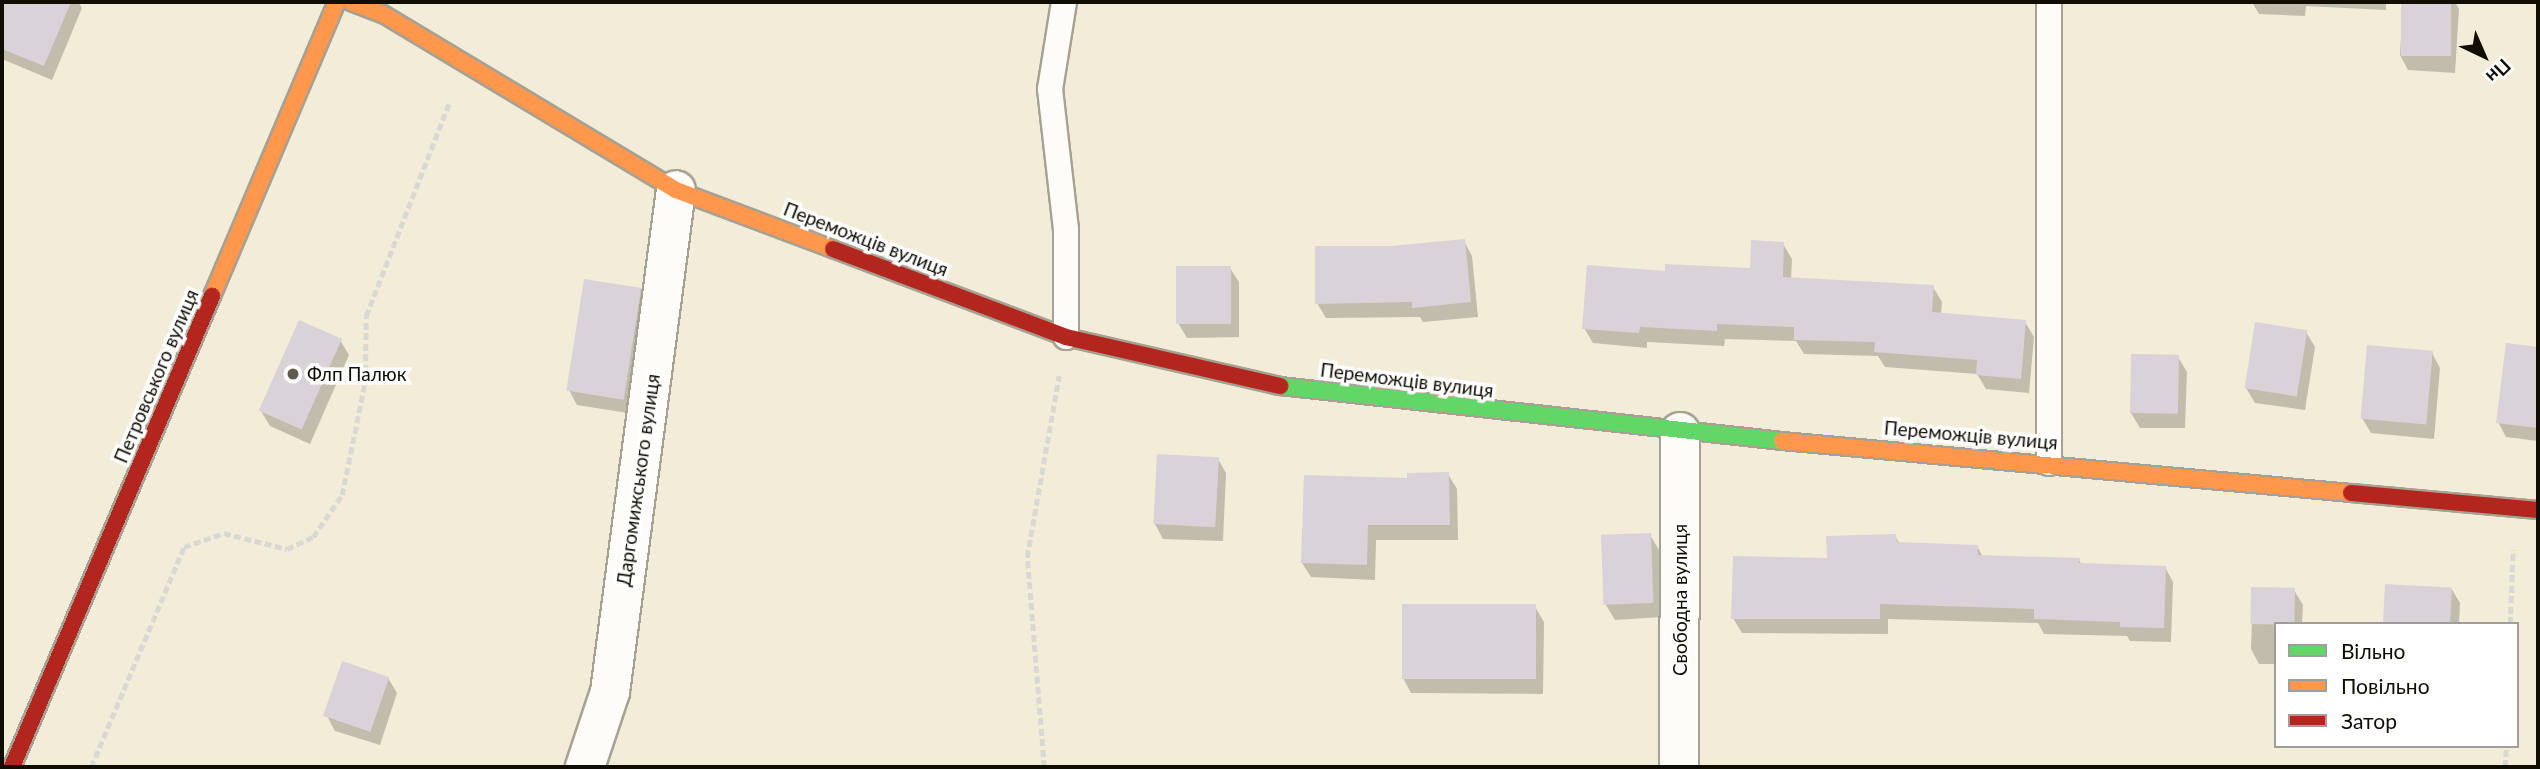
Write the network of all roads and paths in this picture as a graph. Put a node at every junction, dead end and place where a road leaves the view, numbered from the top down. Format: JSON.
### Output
{"nodes":[{"id":1,"x":337,"y":2,"type":"edge"},
{"id":2,"x":351,"y":2,"type":"edge"},
{"id":3,"x":1064,"y":2,"type":"edge"},
{"id":4,"x":2049,"y":2,"type":"edge"},
{"id":5,"x":464,"y":63,"type":"junction"},
{"id":6,"x":677,"y":190,"type":"junction"},
{"id":7,"x":1066,"y":337,"type":"junction"},
{"id":8,"x":1680,"y":432,"type":"junction"},
{"id":9,"x":2049,"y":463,"type":"junction"},
{"id":10,"x":2515,"y":507,"type":"junction"},
{"id":11,"x":2538,"y":510,"type":"edge"},
{"id":12,"x":2510,"y":622,"type":"edge"},
{"id":13,"x":2506,"y":748,"type":"edge"},
{"id":14,"x":12,"y":767,"type":"edge"},
{"id":15,"x":91,"y":767,"type":"edge"},
{"id":16,"x":585,"y":767,"type":"edge"},
{"id":17,"x":1044,"y":767,"type":"edge"},
{"id":18,"x":1679,"y":767,"type":"edge"},
{"id":19,"x":2505,"y":767,"type":"edge"}],
"edges":[{"from":1,"to":14,"type":"main road","name":"Петровського вулиця"},
{"from":2,"to":5,"type":"main road","name":"Переможців вулиця"},
{"from":3,"to":7,"type":"lane"},
{"from":4,"to":9,"type":"lane"},
{"from":5,"to":6,"type":"main road","name":"Переможців вулиця"},
{"from":5,"to":15,"type":"path"},
{"from":6,"to":7,"type":"main road","name":"Переможців вулиця"},
{"from":6,"to":16,"type":"street","name":"Даргомижського вулиця"},
{"from":7,"to":8,"type":"main road","name":"Переможців вулиця"},
{"from":7,"to":17,"type":"path"},
{"from":8,"to":9,"type":"main road","name":"Переможців вулиця"},
{"from":8,"to":18,"type":"street","name":"Свободна вулиця"},
{"from":9,"to":10,"type":"main road","name":"Переможців вулиця"},
{"from":10,"to":11,"type":"main road","name":"Переможців вулиця"},
{"from":10,"to":12,"type":"path"},
{"from":13,"to":19,"type":"path"}]}
